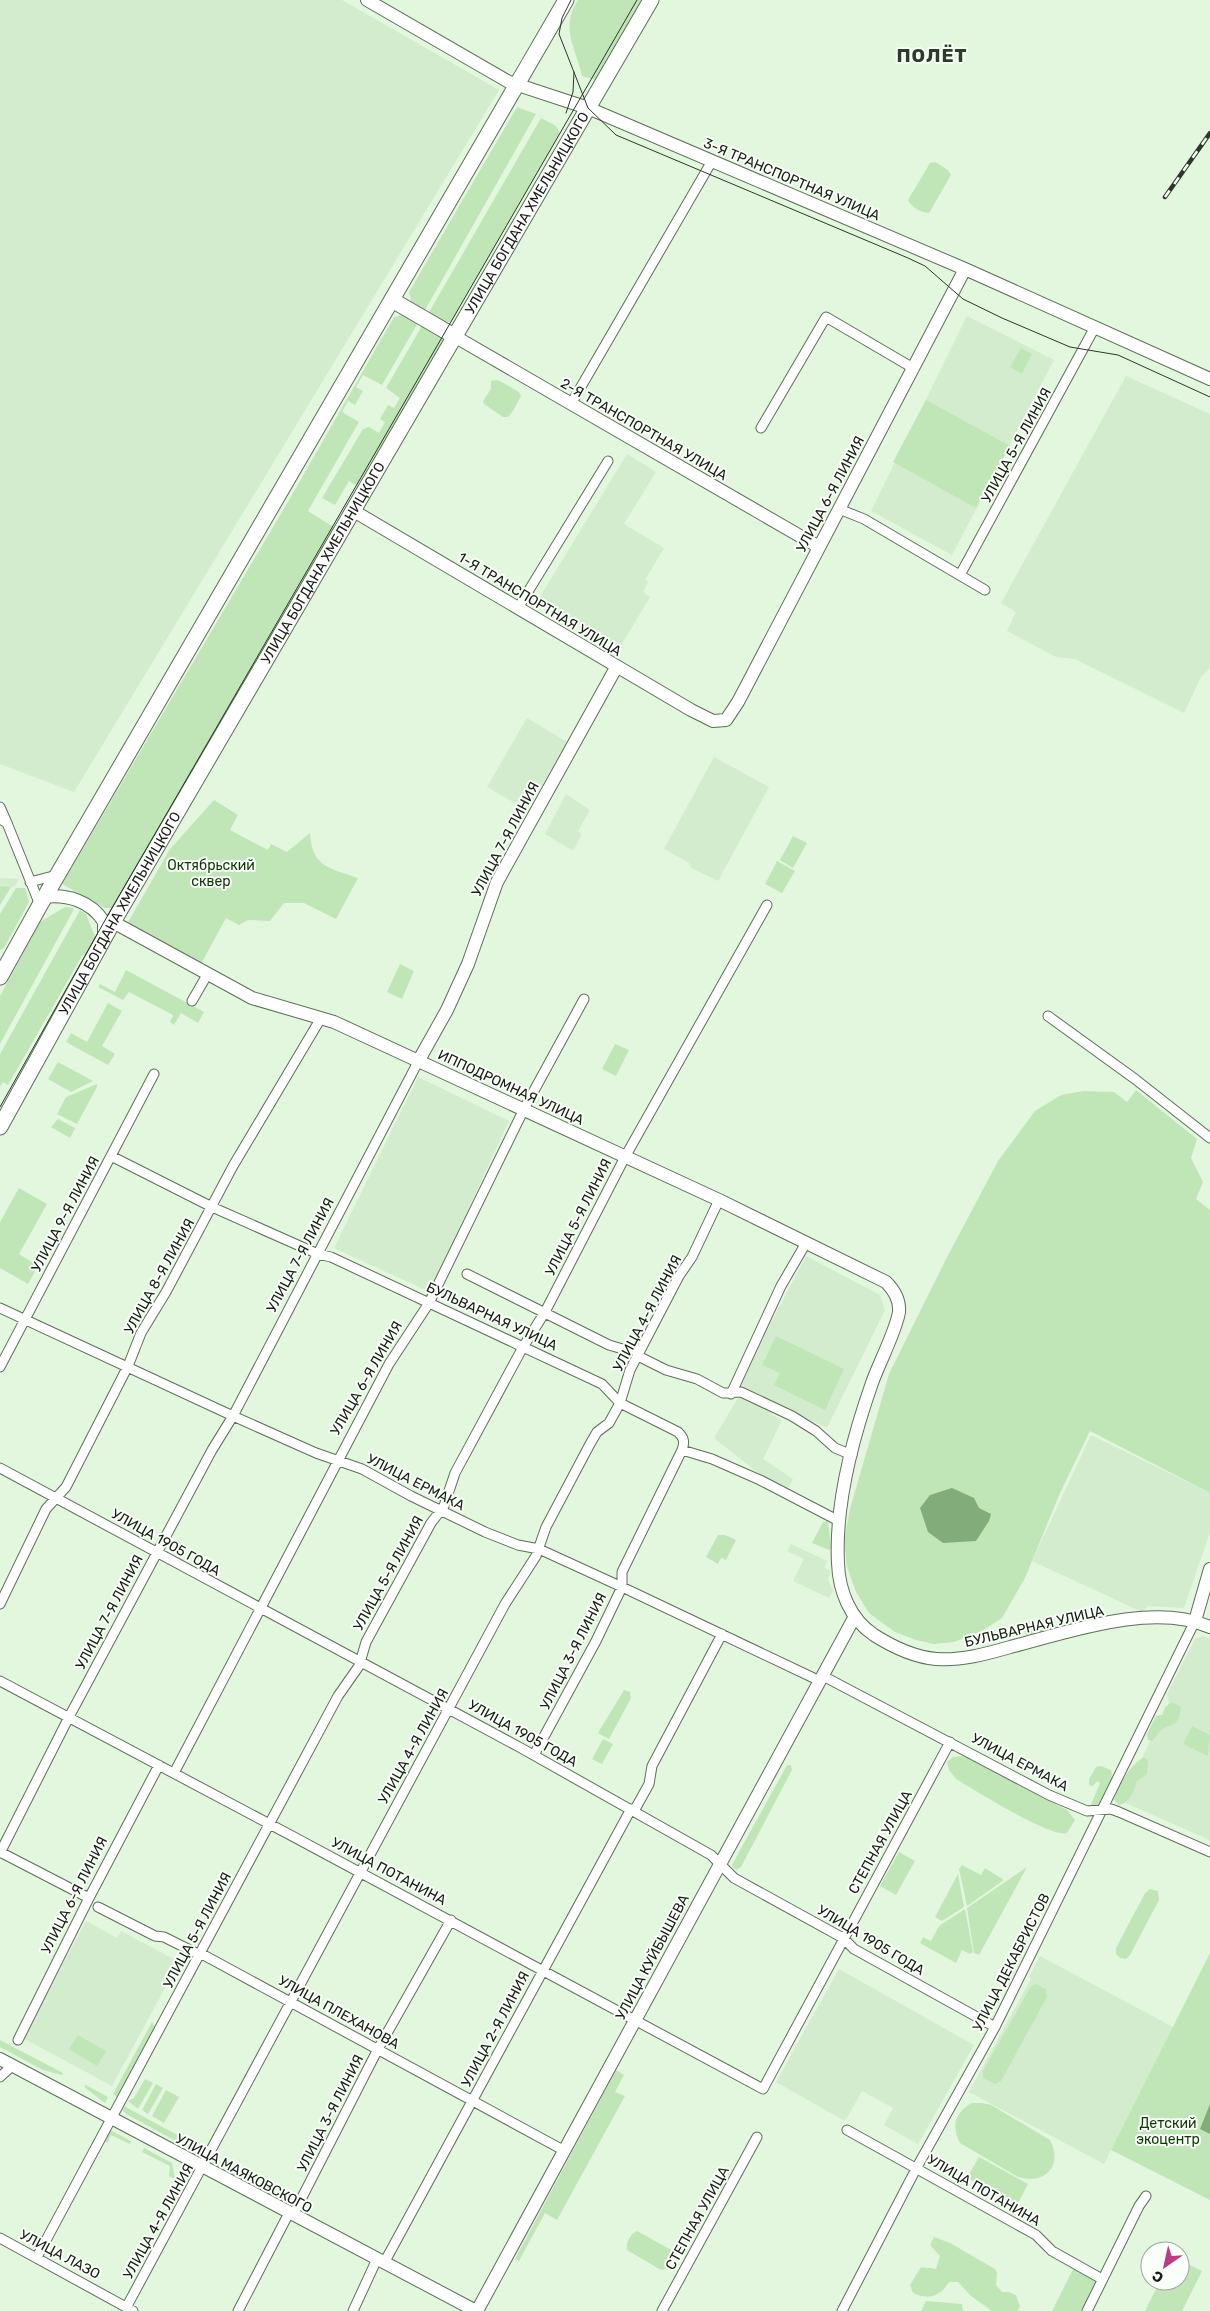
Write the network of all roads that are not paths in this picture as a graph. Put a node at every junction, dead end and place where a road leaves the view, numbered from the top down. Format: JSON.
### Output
{"nodes":[{"id":1,"x":367,"y":0,"type":"edge"},
{"id":2,"x":566,"y":0,"type":"edge"},
{"id":3,"x":651,"y":0,"type":"edge"},
{"id":4,"x":516,"y":84,"type":"junction"},
{"id":5,"x":588,"y":108,"type":"junction"},
{"id":6,"x":712,"y":161,"type":"junction"},
{"id":7,"x":964,"y":268,"type":"junction"},
{"id":8,"x":392,"y":300,"type":"junction"},
{"id":9,"x":1095,"y":327,"type":"junction"},
{"id":10,"x":454,"y":336,"type":"junction"},
{"id":11,"x":913,"y":368,"type":"junction"},
{"id":12,"x":1210,"y":379,"type":"edge"},
{"id":13,"x":571,"y":404,"type":"junction"},
{"id":14,"x":761,"y":428,"type":"dead end"},
{"id":15,"x":608,"y":461,"type":"dead end"},
{"id":16,"x":839,"y":509,"type":"junction"},
{"id":17,"x":352,"y":510,"type":"junction"},
{"id":18,"x":819,"y":547,"type":"junction"},
{"id":19,"x":960,"y":575,"type":"junction"},
{"id":20,"x":985,"y":590,"type":"dead end"},
{"id":21,"x":518,"y":608,"type":"junction"},
{"id":22,"x":617,"y":666,"type":"junction"},
{"id":23,"x":713,"y":722,"type":"joint"},
{"id":24,"x":0,"y":806,"type":"edge"},
{"id":25,"x":3,"y":821,"type":"edge"},
{"id":26,"x":57,"y":875,"type":"junction"},
{"id":27,"x":30,"y":882,"type":"junction"},
{"id":28,"x":42,"y":901,"type":"junction"},
{"id":29,"x":767,"y":905,"type":"dead end"},
{"id":30,"x":113,"y":922,"type":"junction"},
{"id":31,"x":104,"y":939,"type":"junction"},
{"id":32,"x":4,"y":960,"type":"edge"},
{"id":33,"x":207,"y":975,"type":"junction"},
{"id":34,"x":0,"y":977,"type":"edge"},
{"id":35,"x":584,"y":999,"type":"dead end"},
{"id":36,"x":192,"y":1001,"type":"dead end"},
{"id":37,"x":1048,"y":1016,"type":"dead end"},
{"id":38,"x":321,"y":1018,"type":"junction"},
{"id":39,"x":418,"y":1060,"type":"junction"},
{"id":40,"x":154,"y":1074,"type":"dead end"},
{"id":41,"x":524,"y":1109,"type":"junction"},
{"id":42,"x":0,"y":1128,"type":"edge"},
{"id":43,"x":1210,"y":1138,"type":"edge"},
{"id":44,"x":111,"y":1156,"type":"junction"},
{"id":45,"x":625,"y":1157,"type":"junction"},
{"id":46,"x":719,"y":1200,"type":"junction"},
{"id":47,"x":212,"y":1207,"type":"junction"},
{"id":48,"x":806,"y":1243,"type":"junction"},
{"id":49,"x":318,"y":1254,"type":"junction"},
{"id":50,"x":467,"y":1274,"type":"dead end"},
{"id":51,"x":892,"y":1288,"type":"joint"},
{"id":52,"x":429,"y":1303,"type":"junction"},
{"id":53,"x":0,"y":1308,"type":"edge"},
{"id":54,"x":545,"y":1312,"type":"junction"},
{"id":55,"x":25,"y":1319,"type":"junction"},
{"id":56,"x":523,"y":1347,"type":"junction"},
{"id":57,"x":640,"y":1352,"type":"junction"},
{"id":58,"x":128,"y":1366,"type":"junction"},
{"id":59,"x":0,"y":1367,"type":"edge"},
{"id":60,"x":731,"y":1394,"type":"junction"},
{"id":61,"x":620,"y":1403,"type":"junction"},
{"id":62,"x":233,"y":1416,"type":"junction"},
{"id":63,"x":682,"y":1450,"type":"junction"},
{"id":64,"x":852,"y":1455,"type":"junction"},
{"id":65,"x":337,"y":1460,"type":"junction"},
{"id":66,"x":0,"y":1468,"type":"edge"},
{"id":67,"x":55,"y":1499,"type":"junction"},
{"id":68,"x":441,"y":1510,"type":"junction"},
{"id":69,"x":839,"y":1521,"type":"junction"},
{"id":70,"x":539,"y":1549,"type":"junction"},
{"id":71,"x":157,"y":1554,"type":"junction"},
{"id":72,"x":1210,"y":1568,"type":"edge"},
{"id":73,"x":622,"y":1587,"type":"junction"},
{"id":74,"x":0,"y":1604,"type":"edge"},
{"id":75,"x":261,"y":1608,"type":"junction"},
{"id":76,"x":854,"y":1618,"type":"junction"},
{"id":77,"x":1196,"y":1621,"type":"junction"},
{"id":78,"x":1210,"y":1627,"type":"edge"},
{"id":79,"x":722,"y":1634,"type":"junction"},
{"id":80,"x":360,"y":1660,"type":"junction"},
{"id":81,"x":821,"y":1678,"type":"junction"},
{"id":82,"x":0,"y":1681,"type":"edge"},
{"id":83,"x":450,"y":1708,"type":"junction"},
{"id":84,"x":69,"y":1718,"type":"junction"},
{"id":85,"x":950,"y":1742,"type":"junction"},
{"id":86,"x":534,"y":1755,"type":"junction"},
{"id":87,"x":160,"y":1765,"type":"junction"},
{"id":88,"x":174,"y":1773,"type":"junction"},
{"id":89,"x":633,"y":1810,"type":"junction"},
{"id":90,"x":1101,"y":1810,"type":"junction"},
{"id":91,"x":270,"y":1825,"type":"junction"},
{"id":92,"x":1210,"y":1852,"type":"edge"},
{"id":93,"x":0,"y":1853,"type":"edge"},
{"id":94,"x":719,"y":1864,"type":"junction"},
{"id":95,"x":359,"y":1870,"type":"junction"},
{"id":96,"x":89,"y":1898,"type":"junction"},
{"id":97,"x":98,"y":1907,"type":"dead end"},
{"id":98,"x":451,"y":1920,"type":"junction"},
{"id":99,"x":843,"y":1938,"type":"junction"},
{"id":100,"x":200,"y":1953,"type":"junction"},
{"id":101,"x":542,"y":1970,"type":"junction"},
{"id":102,"x":291,"y":2002,"type":"junction"},
{"id":103,"x":635,"y":2019,"type":"junction"},
{"id":104,"x":995,"y":2027,"type":"junction"},
{"id":105,"x":18,"y":2040,"type":"dead end"},
{"id":106,"x":378,"y":2050,"type":"junction"},
{"id":107,"x":0,"y":2059,"type":"edge"},
{"id":108,"x":4,"y":2070,"type":"edge"},
{"id":109,"x":763,"y":2088,"type":"joint"},
{"id":110,"x":473,"y":2100,"type":"junction"},
{"id":111,"x":111,"y":2119,"type":"junction"},
{"id":112,"x":847,"y":2130,"type":"dead end"},
{"id":113,"x":757,"y":2137,"type":"dead end"},
{"id":114,"x":563,"y":2150,"type":"junction"},
{"id":115,"x":203,"y":2167,"type":"junction"},
{"id":116,"x":917,"y":2167,"type":"junction"},
{"id":117,"x":1146,"y":2196,"type":"dead end"},
{"id":118,"x":291,"y":2214,"type":"junction"},
{"id":119,"x":0,"y":2238,"type":"edge"},
{"id":120,"x":37,"y":2257,"type":"junction"},
{"id":121,"x":381,"y":2261,"type":"junction"},
{"id":122,"x":1102,"y":2279,"type":"junction"},
{"id":123,"x":130,"y":2308,"type":"edge"},
{"id":124,"x":238,"y":2311,"type":"edge"},
{"id":125,"x":353,"y":2311,"type":"edge"},
{"id":126,"x":476,"y":2311,"type":"edge"},
{"id":127,"x":662,"y":2311,"type":"edge"},
{"id":128,"x":842,"y":2311,"type":"edge"},
{"id":129,"x":1087,"y":2311,"type":"edge"}],
"edges":[{"from":1,"to":4,"type":"main road","name":"3-Я ТРАНСПОРТНАЯ УЛИЦА"},
{"from":2,"to":4,"type":"main road"},
{"from":3,"to":5,"type":"main road","name":"УЛИЦА БОГДАНА ХМЕЛЬНИЦКОГО"},
{"from":4,"to":5,"type":"main road","name":"3-Я ТРАНСПОРТНАЯ УЛИЦА"},
{"from":4,"to":8,"type":"main road"},
{"from":5,"to":6,"type":"main road","name":"3-Я ТРАНСПОРТНАЯ УЛИЦА"},
{"from":5,"to":10,"type":"main road","name":"УЛИЦА БОГДАНА ХМЕЛЬНИЦКОГО"},
{"from":6,"to":7,"type":"main road","name":"3-Я ТРАНСПОРТНАЯ УЛИЦА"},
{"from":6,"to":13,"type":"street"},
{"from":7,"to":9,"type":"main road","name":"3-Я ТРАНСПОРТНАЯ УЛИЦА"},
{"from":7,"to":11,"type":"main road","name":"УЛИЦА 6-Я ЛИНИЯ"},
{"from":8,"to":10,"type":"main road"},
{"from":8,"to":26,"type":"main road"},
{"from":9,"to":12,"type":"main road","name":"3-Я ТРАНСПОРТНАЯ УЛИЦА"},
{"from":9,"to":19,"type":"street","name":"УЛИЦА 5-Я ЛИНИЯ"},
{"from":10,"to":13,"type":"main road","name":"2-Я ТРАНСПОРТНАЯ УЛИЦА"},
{"from":10,"to":17,"type":"main road","name":"УЛИЦА БОГДАНА ХМЕЛЬНИЦКОГО"},
{"from":11,"to":14,"type":"street"},
{"from":11,"to":16,"type":"main road","name":"УЛИЦА 6-Я ЛИНИЯ"},
{"from":13,"to":18,"type":"main road","name":"2-Я ТРАНСПОРТНАЯ УЛИЦА"},
{"from":15,"to":21,"type":"street"},
{"from":16,"to":18,"type":"main road","name":"УЛИЦА 6-Я ЛИНИЯ"},
{"from":16,"to":19,"type":"street"},
{"from":17,"to":21,"type":"main road","name":"1-Я ТРАНСПОРТНАЯ УЛИЦА"},
{"from":17,"to":30,"type":"main road","name":"УЛИЦА БОГДАНА ХМЕЛЬНИЦКОГО"},
{"from":18,"to":23,"type":"main road","name":"УЛИЦА 6-Я ЛИНИЯ"},
{"from":19,"to":20,"type":"street"},
{"from":21,"to":22,"type":"main road","name":"1-Я ТРАНСПОРТНАЯ УЛИЦА"},
{"from":22,"to":23,"type":"main road","name":"1-Я ТРАНСПОРТНАЯ УЛИЦА"},
{"from":22,"to":39,"type":"main road","name":"УЛИЦА 7-Я ЛИНИЯ"},
{"from":24,"to":25,"type":"street"},
{"from":25,"to":27,"type":"street"},
{"from":26,"to":27,"type":"street"},
{"from":26,"to":28,"type":"main road"},
{"from":27,"to":28,"type":"street"},
{"from":28,"to":31,"type":"main road"},
{"from":28,"to":32,"type":"main road"},
{"from":29,"to":45,"type":"street","name":"УЛИЦА 5-Я ЛИНИЯ"},
{"from":30,"to":31,"type":"main road","name":"УЛИЦА БОГДАНА ХМЕЛЬНИЦКОГО"},
{"from":30,"to":33,"type":"main road","name":"ИППОДРОМНАЯ УЛИЦА"},
{"from":31,"to":42,"type":"main road","name":"УЛИЦА БОГДАНА ХМЕЛЬНИЦКОГО"},
{"from":32,"to":34,"type":"main road"},
{"from":33,"to":36,"type":"street"},
{"from":33,"to":38,"type":"main road","name":"ИППОДРОМНАЯ УЛИЦА"},
{"from":35,"to":41,"type":"street","name":"УЛИЦА 6-Я ЛИНИЯ"},
{"from":37,"to":43,"type":"street"},
{"from":38,"to":39,"type":"main road","name":"ИППОДРОМНАЯ УЛИЦА"},
{"from":38,"to":47,"type":"street","name":"УЛИЦА 8-Я ЛИНИЯ"},
{"from":39,"to":41,"type":"main road","name":"ИППОДРОМНАЯ УЛИЦА"},
{"from":39,"to":49,"type":"street","name":"УЛИЦА 7-Я ЛИНИЯ"},
{"from":40,"to":44,"type":"street","name":"УЛИЦА 9-Я ЛИНИЯ"},
{"from":41,"to":45,"type":"main road","name":"ИППОДРОМНАЯ УЛИЦА"},
{"from":41,"to":52,"type":"street","name":"УЛИЦА 6-Я ЛИНИЯ"},
{"from":44,"to":47,"type":"street","name":"БУЛЬВАРНАЯ УЛИЦА"},
{"from":44,"to":55,"type":"street","name":"УЛИЦА 9-Я ЛИНИЯ"},
{"from":45,"to":46,"type":"main road","name":"ИППОДРОМНАЯ УЛИЦА"},
{"from":45,"to":54,"type":"street","name":"УЛИЦА 5-Я ЛИНИЯ"},
{"from":46,"to":48,"type":"main road","name":"ИППОДРОМНАЯ УЛИЦА"},
{"from":46,"to":57,"type":"street","name":"УЛИЦА 4-Я ЛИНИЯ"},
{"from":47,"to":49,"type":"street","name":"БУЛЬВАРНАЯ УЛИЦА"},
{"from":47,"to":58,"type":"street","name":"УЛИЦА 8-Я ЛИНИЯ"},
{"from":48,"to":51,"type":"main road","name":"ИППОДРОМНАЯ УЛИЦА"},
{"from":48,"to":60,"type":"street"},
{"from":49,"to":52,"type":"street","name":"БУЛЬВАРНАЯ УЛИЦА"},
{"from":49,"to":62,"type":"street","name":"УЛИЦА 7-Я ЛИНИЯ"},
{"from":50,"to":54,"type":"street"},
{"from":51,"to":64,"type":"main road","name":"БУЛЬВАРНАЯ УЛИЦА"},
{"from":52,"to":56,"type":"street","name":"БУЛЬВАРНАЯ УЛИЦА"},
{"from":52,"to":65,"type":"street","name":"УЛИЦА 6-Я ЛИНИЯ"},
{"from":53,"to":55,"type":"street","name":"УЛИЦА ЕРМАКА"},
{"from":54,"to":56,"type":"street","name":"УЛИЦА 5-Я ЛИНИЯ"},
{"from":54,"to":57,"type":"street"},
{"from":55,"to":58,"type":"street","name":"УЛИЦА ЕРМАКА"},
{"from":55,"to":59,"type":"street","name":"УЛИЦА 9-Я ЛИНИЯ"},
{"from":56,"to":61,"type":"street","name":"БУЛЬВАРНАЯ УЛИЦА"},
{"from":56,"to":68,"type":"street","name":"УЛИЦА 5-Я ЛИНИЯ"},
{"from":57,"to":60,"type":"street"},
{"from":57,"to":61,"type":"street","name":"УЛИЦА 4-Я ЛИНИЯ"},
{"from":58,"to":62,"type":"street","name":"УЛИЦА ЕРМАКА"},
{"from":58,"to":67,"type":"street","name":"УЛИЦА 8-Я ЛИНИЯ"},
{"from":60,"to":64,"type":"street"},
{"from":61,"to":63,"type":"street","name":"БУЛЬВАРНАЯ УЛИЦА"},
{"from":61,"to":70,"type":"street","name":"УЛИЦА 4-Я ЛИНИЯ"},
{"from":62,"to":65,"type":"street","name":"УЛИЦА ЕРМАКА"},
{"from":62,"to":71,"type":"street","name":"УЛИЦА 7-Я ЛИНИЯ"},
{"from":63,"to":69,"type":"street"},
{"from":63,"to":73,"type":"street","name":"УЛИЦА 3-Я ЛИНИЯ"},
{"from":64,"to":69,"type":"main road","name":"БУЛЬВАРНАЯ УЛИЦА"},
{"from":65,"to":68,"type":"street","name":"УЛИЦА ЕРМАКА"},
{"from":65,"to":75,"type":"street","name":"УЛИЦА 6-Я ЛИНИЯ"},
{"from":66,"to":67,"type":"street","name":"УЛИЦА 1905 ГОДА"},
{"from":67,"to":71,"type":"street","name":"УЛИЦА 1905 ГОДА"},
{"from":67,"to":74,"type":"street","name":"УЛИЦА 8-Я ЛИНИЯ"},
{"from":68,"to":70,"type":"street","name":"УЛИЦА ЕРМАКА"},
{"from":68,"to":80,"type":"street","name":"УЛИЦА 5-Я ЛИНИЯ"},
{"from":69,"to":76,"type":"main road","name":"БУЛЬВАРНАЯ УЛИЦА"},
{"from":70,"to":73,"type":"street","name":"УЛИЦА ЕРМАКА"},
{"from":70,"to":83,"type":"street","name":"УЛИЦА 4-Я ЛИНИЯ"},
{"from":71,"to":75,"type":"street","name":"УЛИЦА 1905 ГОДА"},
{"from":71,"to":84,"type":"street","name":"УЛИЦА 7-Я ЛИНИЯ"},
{"from":72,"to":77,"type":"main road"},
{"from":73,"to":79,"type":"street","name":"УЛИЦА ЕРМАКА"},
{"from":73,"to":86,"type":"street","name":"УЛИЦА 3-Я ЛИНИЯ"},
{"from":75,"to":80,"type":"street","name":"УЛИЦА 1905 ГОДА"},
{"from":75,"to":88,"type":"street","name":"УЛИЦА 6-Я ЛИНИЯ"},
{"from":76,"to":77,"type":"main road","name":"БУЛЬВАРНАЯ УЛИЦА"},
{"from":76,"to":81,"type":"main road","name":"УЛИЦА КУЙБЫШЕВА"},
{"from":77,"to":78,"type":"main road","name":"БУЛЬВАРНАЯ УЛИЦА"},
{"from":77,"to":90,"type":"street","name":"УЛИЦА ДЕКАБРИСТОВ"},
{"from":79,"to":81,"type":"street","name":"УЛИЦА ЕРМАКА"},
{"from":79,"to":89,"type":"street","name":"УЛИЦА 2-Я ЛИНИЯ"},
{"from":80,"to":83,"type":"street","name":"УЛИЦА 1905 ГОДА"},
{"from":80,"to":91,"type":"street","name":"УЛИЦА 5-Я ЛИНИЯ"},
{"from":81,"to":85,"type":"street","name":"УЛИЦА ЕРМАКА"},
{"from":81,"to":94,"type":"main road","name":"УЛИЦА КУЙБЫШЕВА"},
{"from":82,"to":84,"type":"street","name":"УЛИЦА ПОТАНИНА"},
{"from":83,"to":86,"type":"street","name":"УЛИЦА 1905 ГОДА"},
{"from":83,"to":95,"type":"street","name":"УЛИЦА 4-Я ЛИНИЯ"},
{"from":84,"to":87,"type":"street","name":"УЛИЦА ПОТАНИНА"},
{"from":84,"to":93,"type":"street","name":"УЛИЦА 7-Я ЛИНИЯ"},
{"from":85,"to":90,"type":"street","name":"УЛИЦА ЕРМАКА"},
{"from":85,"to":99,"type":"street","name":"СТЕПНАЯ УЛИЦА"},
{"from":86,"to":89,"type":"street","name":"УЛИЦА 1905 ГОДА"},
{"from":87,"to":88,"type":"street","name":"УЛИЦА ПОТАНИНА"},
{"from":87,"to":96,"type":"street","name":"УЛИЦА 6-Я ЛИНИЯ"},
{"from":88,"to":91,"type":"street","name":"УЛИЦА ПОТАНИНА"},
{"from":89,"to":94,"type":"street","name":"УЛИЦА 1905 ГОДА"},
{"from":89,"to":101,"type":"street","name":"УЛИЦА 2-Я ЛИНИЯ"},
{"from":90,"to":92,"type":"street","name":"УЛИЦА ЕРМАКА"},
{"from":90,"to":104,"type":"street","name":"УЛИЦА ДЕКАБРИСТОВ"},
{"from":91,"to":95,"type":"street","name":"УЛИЦА ПОТАНИНА"},
{"from":91,"to":100,"type":"street","name":"УЛИЦА 5-Я ЛИНИЯ"},
{"from":93,"to":96,"type":"street"},
{"from":94,"to":99,"type":"street","name":"УЛИЦА 1905 ГОДА"},
{"from":94,"to":103,"type":"main road","name":"УЛИЦА КУЙБЫШЕВА"},
{"from":95,"to":98,"type":"street","name":"УЛИЦА ПОТАНИНА"},
{"from":95,"to":102,"type":"street","name":"УЛИЦА 4-Я ЛИНИЯ"},
{"from":96,"to":105,"type":"street","name":"УЛИЦА 6-Я ЛИНИЯ"},
{"from":97,"to":100,"type":"street","name":"УЛИЦА ПЛЕХАНОВА"},
{"from":98,"to":101,"type":"street","name":"УЛИЦА ПОТАНИНА"},
{"from":98,"to":106,"type":"street","name":"УЛИЦА 3-Я ЛИНИЯ"},
{"from":99,"to":104,"type":"street","name":"УЛИЦА 1905 ГОДА"},
{"from":99,"to":109,"type":"street","name":"СТЕПНАЯ УЛИЦА"},
{"from":100,"to":102,"type":"street","name":"УЛИЦА ПЛЕХАНОВА"},
{"from":100,"to":111,"type":"street","name":"УЛИЦА 5-Я ЛИНИЯ"},
{"from":101,"to":103,"type":"street","name":"УЛИЦА ПОТАНИНА"},
{"from":101,"to":110,"type":"street","name":"УЛИЦА 2-Я ЛИНИЯ"},
{"from":102,"to":106,"type":"street","name":"УЛИЦА ПЛЕХАНОВА"},
{"from":102,"to":115,"type":"street","name":"УЛИЦА 4-Я ЛИНИЯ"},
{"from":103,"to":109,"type":"street","name":"УЛИЦА ПОТАНИНА"},
{"from":103,"to":114,"type":"main road","name":"УЛИЦА КУЙБЫШЕВА"},
{"from":104,"to":116,"type":"street","name":"УЛИЦА ДЕКАБРИСТОВ"},
{"from":106,"to":110,"type":"street","name":"УЛИЦА ПЛЕХАНОВА"},
{"from":106,"to":118,"type":"street","name":"УЛИЦА 3-Я ЛИНИЯ"},
{"from":107,"to":108,"type":"main road","name":"УЛИЦА МАЯКОВСКОГО"},
{"from":108,"to":111,"type":"main road","name":"УЛИЦА МАЯКОВСКОГО"},
{"from":110,"to":114,"type":"street","name":"УЛИЦА ПЛЕХАНОВА"},
{"from":110,"to":121,"type":"street","name":"УЛИЦА 2-Я ЛИНИЯ"},
{"from":111,"to":115,"type":"main road","name":"УЛИЦА МАЯКОВСКОГО"},
{"from":111,"to":120,"type":"street","name":"УЛИЦА 5-Я ЛИНИЯ"},
{"from":112,"to":116,"type":"street","name":"УЛИЦА ПОТАНИНА"},
{"from":113,"to":127,"type":"street","name":"СТЕПНАЯ УЛИЦА"},
{"from":114,"to":126,"type":"main road","name":"УЛИЦА КУЙБЫШЕВА"},
{"from":115,"to":118,"type":"main road","name":"УЛИЦА МАЯКОВСКОГО"},
{"from":115,"to":123,"type":"street","name":"УЛИЦА 4-Я ЛИНИЯ"},
{"from":116,"to":122,"type":"street","name":"УЛИЦА ПОТАНИНА"},
{"from":116,"to":128,"type":"street","name":"УЛИЦА ДЕКАБРИСТОВ"},
{"from":117,"to":122,"type":"street"},
{"from":118,"to":121,"type":"main road","name":"УЛИЦА МАЯКОВСКОГО"},
{"from":118,"to":124,"type":"street","name":"УЛИЦА 3-Я ЛИНИЯ"},
{"from":119,"to":120,"type":"street","name":"УЛИЦА ЛАЗО"},
{"from":120,"to":123,"type":"street","name":"УЛИЦА ЛАЗО"},
{"from":121,"to":125,"type":"street","name":"УЛИЦА 2-Я ЛИНИЯ"},
{"from":121,"to":126,"type":"main road","name":"УЛИЦА МАЯКОВСКОГО"},
{"from":122,"to":129,"type":"street"}]}
